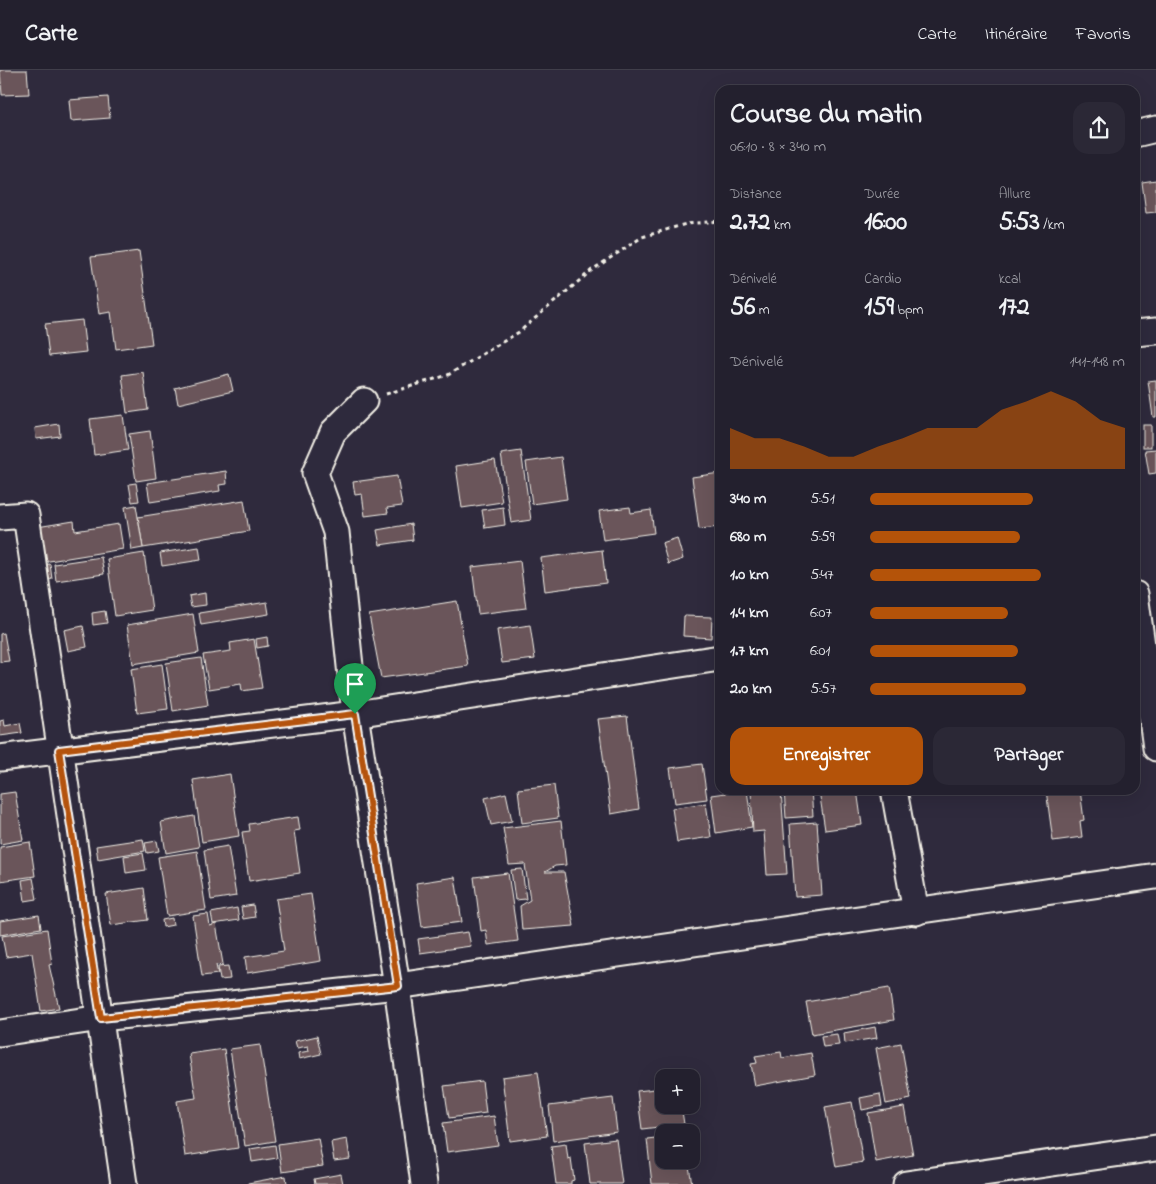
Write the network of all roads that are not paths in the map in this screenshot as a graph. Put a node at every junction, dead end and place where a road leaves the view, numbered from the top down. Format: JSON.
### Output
{"nodes":[{"id":1,"x":1156,"y":129,"type":"edge"},
{"id":2,"x":1140,"y":133,"type":"edge"},
{"id":3,"x":1156,"y":331,"type":"edge"},
{"id":4,"x":1140,"y":333,"type":"edge"},
{"id":5,"x":364,"y":401,"type":"road end"},
{"id":6,"x":0,"y":517,"type":"edge"},
{"id":7,"x":1140,"y":631,"type":"edge"},
{"id":8,"x":715,"y":659,"type":"edge"},
{"id":9,"x":355,"y":714,"type":"junction"},
{"id":10,"x":1156,"y":748,"type":"edge"},
{"id":11,"x":59,"y":750,"type":"junction"},
{"id":12,"x":0,"y":758,"type":"edge"},
{"id":13,"x":895,"y":795,"type":"edge"},
{"id":14,"x":1156,"y":876,"type":"edge"},
{"id":15,"x":916,"y":912,"type":"junction"},
{"id":16,"x":398,"y":986,"type":"junction"},
{"id":17,"x":101,"y":1018,"type":"junction"},
{"id":18,"x":0,"y":1033,"type":"edge"},
{"id":19,"x":1156,"y":1148,"type":"edge"},
{"id":20,"x":124,"y":1184,"type":"edge"},
{"id":21,"x":424,"y":1184,"type":"edge"},
{"id":22,"x":906,"y":1184,"type":"edge"}],
"edges":[{"from":1,"to":2,"type":"street"},
{"from":3,"to":4,"type":"street"},
{"from":5,"to":9,"type":"street"},
{"from":6,"to":11,"type":"street"},
{"from":7,"to":10,"type":"street"},
{"from":8,"to":9,"type":"street"},
{"from":9,"to":11,"type":"street"},
{"from":9,"to":16,"type":"street"},
{"from":11,"to":12,"type":"street"},
{"from":11,"to":17,"type":"street"},
{"from":13,"to":15,"type":"street"},
{"from":14,"to":15,"type":"street"},
{"from":15,"to":16,"type":"street"},
{"from":16,"to":17,"type":"street"},
{"from":16,"to":21,"type":"street"},
{"from":17,"to":18,"type":"street"},
{"from":17,"to":20,"type":"street"},
{"from":19,"to":22,"type":"street"}]}
